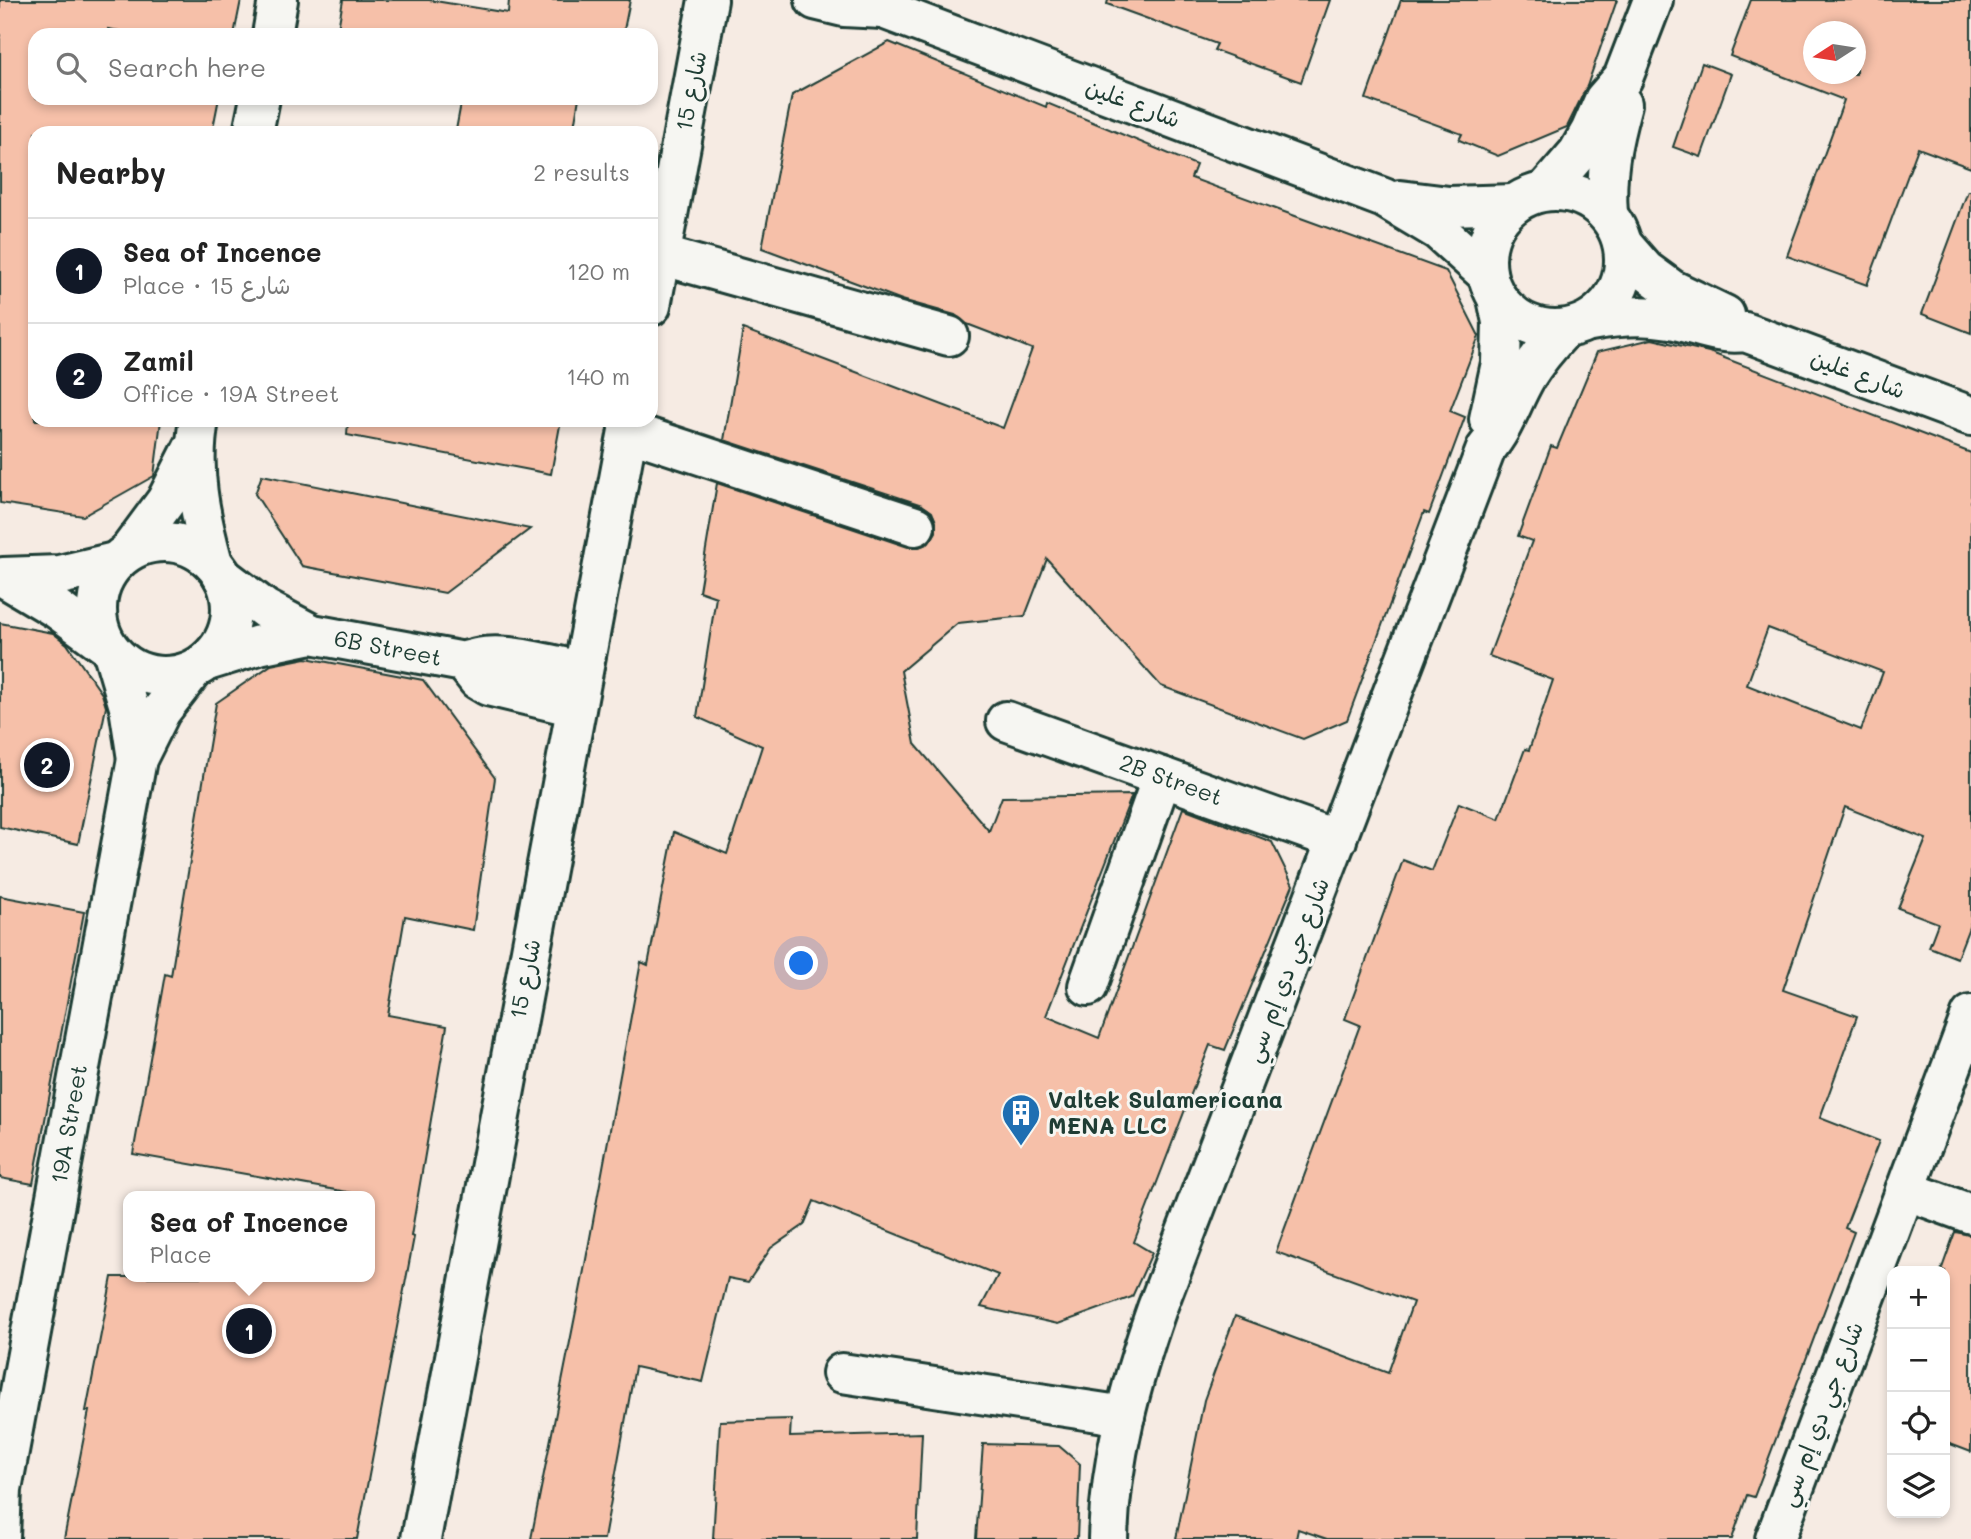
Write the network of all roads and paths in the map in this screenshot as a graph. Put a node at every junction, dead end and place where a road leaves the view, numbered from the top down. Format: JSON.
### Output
{"nodes":[{"id":1,"x":278,"y":0,"type":"edge"},
{"id":2,"x":708,"y":0,"type":"edge"},
{"id":3,"x":815,"y":0,"type":"edge"},
{"id":4,"x":1653,"y":0,"type":"edge"},
{"id":5,"x":878,"y":4,"type":"edge"},
{"id":6,"x":273,"y":28,"type":"edge"},
{"id":7,"x":1623,"y":78,"type":"junction"},
{"id":8,"x":259,"y":105,"type":"edge"},
{"id":9,"x":254,"y":126,"type":"edge"},
{"id":10,"x":1529,"y":197,"type":"junction"},
{"id":11,"x":1384,"y":198,"type":"junction"},
{"id":12,"x":1616,"y":231,"type":"junction"},
{"id":13,"x":660,"y":255,"type":"junction"},
{"id":14,"x":658,"y":266,"type":"edge"},
{"id":15,"x":1492,"y":286,"type":"junction"},
{"id":16,"x":1577,"y":325,"type":"junction"},
{"id":17,"x":1745,"y":332,"type":"junction"},
{"id":18,"x":949,"y":336,"type":"dead end"},
{"id":19,"x":1971,"y":416,"type":"edge"},
{"id":20,"x":629,"y":427,"type":"edge"},
{"id":21,"x":632,"y":427,"type":"edge"},
{"id":22,"x":197,"y":433,"type":"edge"},
{"id":23,"x":1486,"y":449,"type":"junction"},
{"id":24,"x":915,"y":526,"type":"dead end"},
{"id":25,"x":122,"y":556,"type":"junction"},
{"id":26,"x":218,"y":570,"type":"junction"},
{"id":27,"x":2,"y":577,"type":"edge"},
{"id":28,"x":312,"y":634,"type":"junction"},
{"id":29,"x":110,"y":650,"type":"junction"},
{"id":30,"x":200,"y":666,"type":"junction"},
{"id":31,"x":579,"y":689,"type":"junction"},
{"id":32,"x":1006,"y":720,"type":"dead end"},
{"id":33,"x":136,"y":759,"type":"junction"},
{"id":34,"x":1163,"y":777,"type":"junction"},
{"id":35,"x":1337,"y":840,"type":"junction"},
{"id":36,"x":1088,"y":986,"type":"dead end"},
{"id":37,"x":1971,"y":1014,"type":"edge"},
{"id":38,"x":1905,"y":1190,"type":"junction"},
{"id":39,"x":1971,"y":1214,"type":"edge"},
{"id":40,"x":842,"y":1373,"type":"dead end"},
{"id":41,"x":1125,"y":1416,"type":"junction"},
{"id":42,"x":1,"y":1490,"type":"edge"},
{"id":43,"x":0,"y":1538,"type":"edge"},
{"id":44,"x":421,"y":1539,"type":"edge"},
{"id":45,"x":1108,"y":1539,"type":"edge"},
{"id":46,"x":1775,"y":1539,"type":"edge"}],
"edges":[{"from":1,"to":6,"type":"street"},
{"from":2,"to":13,"type":"street","name":"شارع 15"},
{"from":3,"to":5,"type":"street","name":"شارع غلين"},
{"from":4,"to":7,"type":"street"},
{"from":5,"to":11,"type":"street","name":"شارع غلين"},
{"from":7,"to":10,"type":"street"},
{"from":7,"to":12,"type":"street"},
{"from":8,"to":9,"type":"street"},
{"from":10,"to":11,"type":"street","name":"شارع غلين"},
{"from":10,"to":12,"type":"street","name":"شارع غلين"},
{"from":10,"to":15,"type":"street"},
{"from":11,"to":15,"type":"street","name":"شارع غلين"},
{"from":12,"to":16,"type":"street"},
{"from":12,"to":17,"type":"street","name":"شارع غلين"},
{"from":13,"to":14,"type":"street","name":"شارع 15"},
{"from":13,"to":18,"type":"street"},
{"from":15,"to":16,"type":"street","name":"شارع غلين"},
{"from":15,"to":23,"type":"street","name":"شارع جي دي إم سي"},
{"from":16,"to":17,"type":"street","name":"شارع غلين"},
{"from":16,"to":23,"type":"street","name":"شارع جي دي إم سي"},
{"from":17,"to":19,"type":"street","name":"شارع غلين"},
{"from":20,"to":31,"type":"street","name":"شارع 15"},
{"from":21,"to":24,"type":"street"},
{"from":22,"to":25,"type":"street"},
{"from":22,"to":26,"type":"street"},
{"from":23,"to":35,"type":"street","name":"شارع جي دي إم سي"},
{"from":25,"to":26,"type":"street"},
{"from":25,"to":27,"type":"street"},
{"from":25,"to":29,"type":"street"},
{"from":26,"to":28,"type":"street","name":"6B Street"},
{"from":26,"to":30,"type":"street"},
{"from":27,"to":29,"type":"street"},
{"from":28,"to":30,"type":"street","name":"6B Street"},
{"from":28,"to":31,"type":"street","name":"6B Street"},
{"from":29,"to":30,"type":"street"},
{"from":29,"to":33,"type":"street","name":"19A Street"},
{"from":30,"to":33,"type":"street","name":"19A Street"},
{"from":31,"to":44,"type":"street","name":"شارع 15"},
{"from":32,"to":34,"type":"street","name":"2B Street"},
{"from":33,"to":42,"type":"street","name":"19A Street"},
{"from":34,"to":35,"type":"street","name":"2B Street"},
{"from":34,"to":36,"type":"street"},
{"from":35,"to":41,"type":"street","name":"شارع جي دي إم سي"},
{"from":37,"to":38,"type":"street","name":"شارع جي دي إم سي"},
{"from":38,"to":39,"type":"street"},
{"from":38,"to":46,"type":"street","name":"شارع جي دي إم سي"},
{"from":40,"to":41,"type":"street"},
{"from":41,"to":45,"type":"street","name":"شارع جي دي إم سي"},
{"from":42,"to":43,"type":"street","name":"19A Street"}]}
